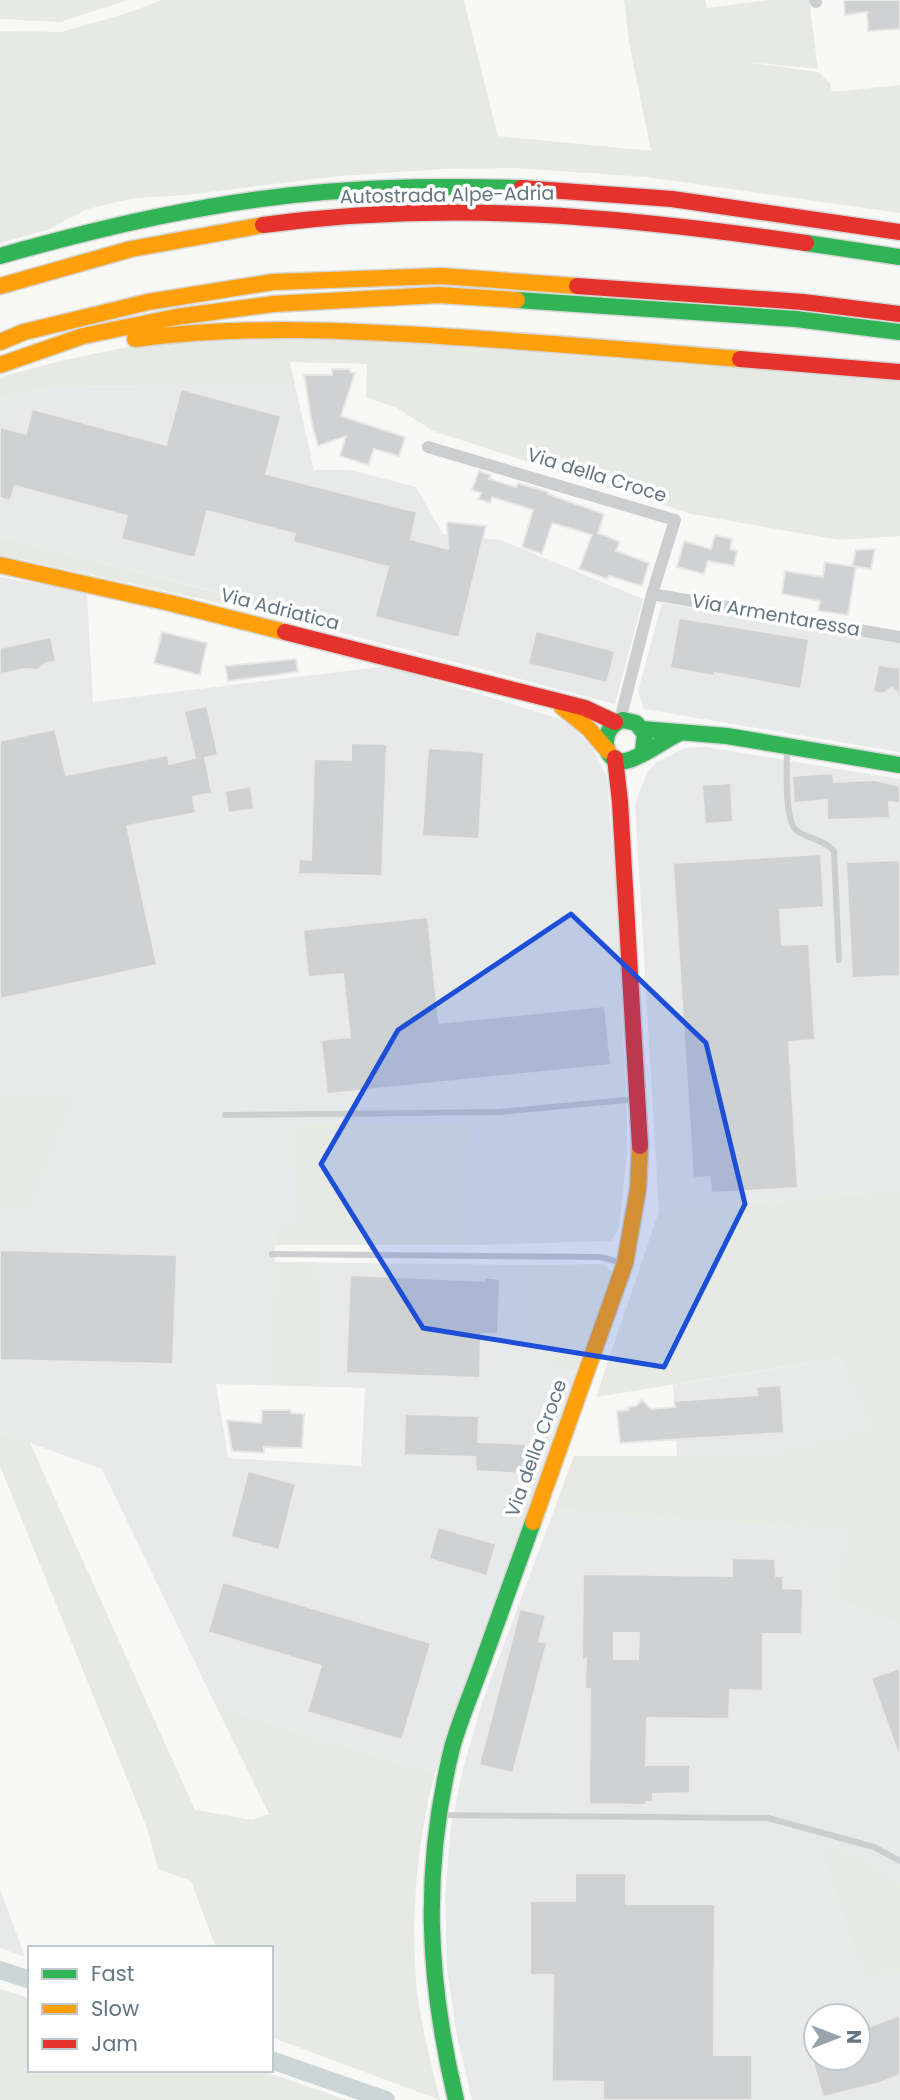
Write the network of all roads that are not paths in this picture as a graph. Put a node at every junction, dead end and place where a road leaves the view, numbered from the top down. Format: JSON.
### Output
{"nodes":[{"id":1,"x":900,"y":232,"type":"edge"},
{"id":2,"x":0,"y":256,"type":"edge"},
{"id":3,"x":900,"y":257,"type":"edge"},
{"id":4,"x":0,"y":286,"type":"edge"},
{"id":5,"x":900,"y":314,"type":"edge"},
{"id":6,"x":900,"y":332,"type":"edge"},
{"id":7,"x":0,"y":342,"type":"edge"},
{"id":8,"x":22,"y":357,"type":"junction"},
{"id":9,"x":0,"y":365,"type":"edge"},
{"id":10,"x":900,"y":372,"type":"edge"},
{"id":11,"x":428,"y":447,"type":"dead end"},
{"id":12,"x":0,"y":565,"type":"edge"},
{"id":13,"x":652,"y":594,"type":"junction"},
{"id":14,"x":900,"y":637,"type":"edge"},
{"id":15,"x":549,"y":699,"type":"junction"},
{"id":16,"x":617,"y":721,"type":"junction"},
{"id":17,"x":642,"y":729,"type":"junction"},
{"id":18,"x":684,"y":732,"type":"junction"},
{"id":19,"x":787,"y":747,"type":"junction"},
{"id":20,"x":640,"y":754,"type":"junction"},
{"id":21,"x":612,"y":755,"type":"junction"},
{"id":22,"x":900,"y":765,"type":"edge"},
{"id":23,"x":620,"y":802,"type":"junction"},
{"id":24,"x":839,"y":960,"type":"dead end"},
{"id":25,"x":638,"y":1098,"type":"junction"},
{"id":26,"x":225,"y":1115,"type":"dead end"},
{"id":27,"x":272,"y":1254,"type":"dead end"},
{"id":28,"x":625,"y":1263,"type":"junction"},
{"id":29,"x":438,"y":1815,"type":"junction"},
{"id":30,"x":900,"y":1861,"type":"edge"},
{"id":31,"x":456,"y":2100,"type":"edge"}],
"edges":[{"from":1,"to":2,"type":"main road","name":"Autostrada Alpe-Adria"},
{"from":3,"to":4,"type":"main road","name":"Autostrada Alpe-Adria"},
{"from":5,"to":7,"type":"main road"},
{"from":6,"to":8,"type":"main road"},
{"from":8,"to":9,"type":"main road"},
{"from":8,"to":10,"type":"main road"},
{"from":11,"to":13,"type":"street","name":"Via della Croce"},
{"from":12,"to":15,"type":"main road","name":"Via Adriatica"},
{"from":13,"to":14,"type":"street","name":"Via Armentaressa"},
{"from":13,"to":16,"type":"street","name":"Via della Croce"},
{"from":15,"to":16,"type":"main road","name":"Via Adriatica"},
{"from":15,"to":21,"type":"main road","name":"Via Adriatica"},
{"from":16,"to":17,"type":"main road","name":"Via Adriatica"},
{"from":16,"to":21,"type":"main road"},
{"from":17,"to":18,"type":"main road","name":"Via Adriatica"},
{"from":17,"to":20,"type":"main road"},
{"from":18,"to":19,"type":"main road","name":"Via Adriatica"},
{"from":18,"to":20,"type":"main road"},
{"from":19,"to":22,"type":"main road","name":"Via Adriatica"},
{"from":19,"to":24,"type":"lane"},
{"from":20,"to":21,"type":"main road"},
{"from":20,"to":23,"type":"main road","name":"Via della Croce"},
{"from":21,"to":23,"type":"main road","name":"Via della Croce"},
{"from":23,"to":25,"type":"main road","name":"Via della Croce"},
{"from":25,"to":26,"type":"lane"},
{"from":25,"to":28,"type":"main road","name":"Via della Croce"},
{"from":27,"to":28,"type":"lane"},
{"from":28,"to":29,"type":"main road","name":"Via della Croce"},
{"from":29,"to":30,"type":"lane"},
{"from":29,"to":31,"type":"main road","name":"Via della Croce"}]}
